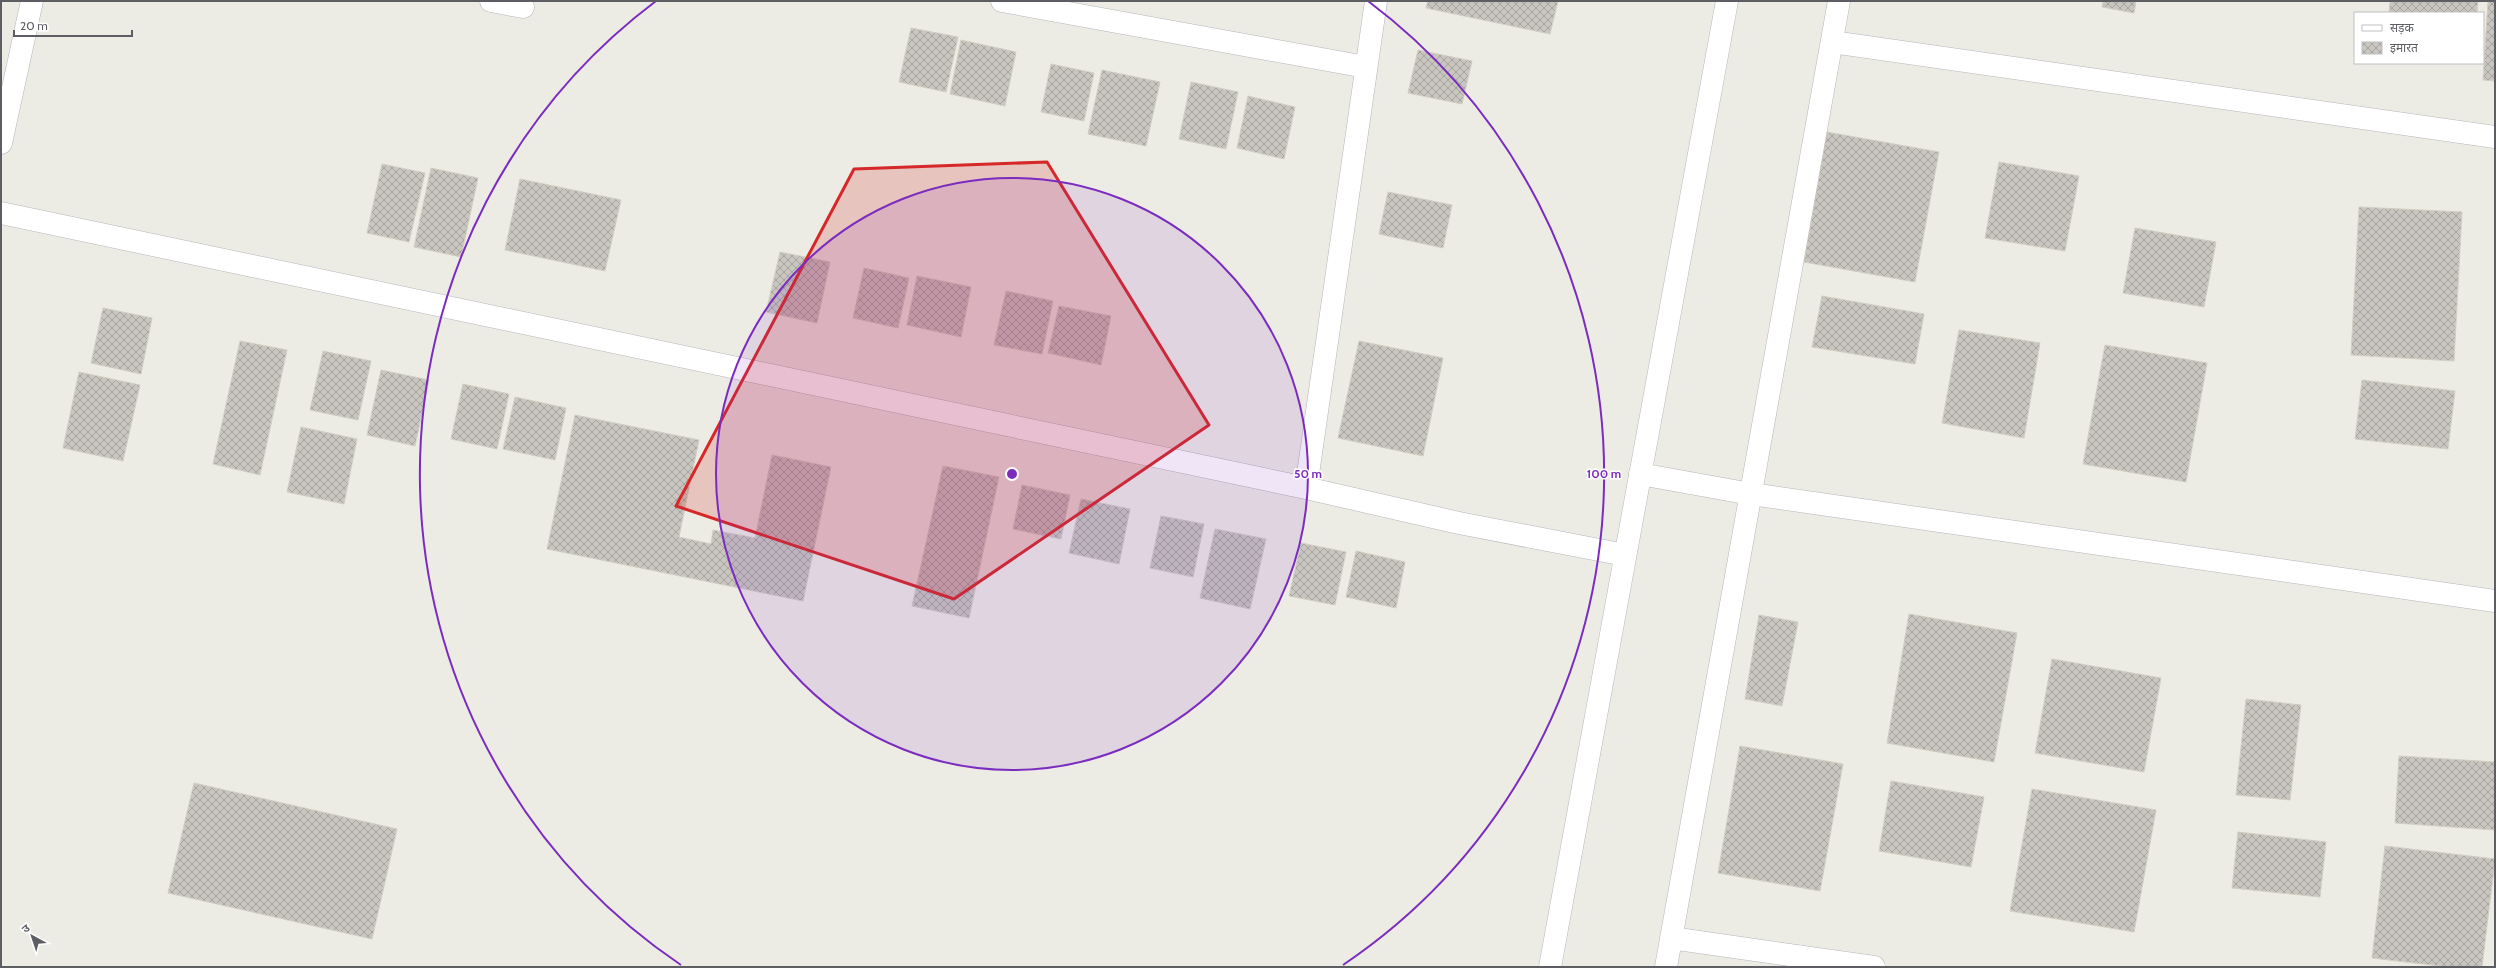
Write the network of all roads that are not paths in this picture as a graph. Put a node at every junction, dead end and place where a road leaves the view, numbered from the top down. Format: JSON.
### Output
{"nodes":[{"id":1,"x":32,"y":1,"type":"edge"},
{"id":2,"x":491,"y":1,"type":"edge"},
{"id":3,"x":1002,"y":1,"type":"edge"},
{"id":4,"x":1376,"y":1,"type":"edge"},
{"id":5,"x":1727,"y":1,"type":"edge"},
{"id":6,"x":1839,"y":1,"type":"edge"},
{"id":7,"x":523,"y":7,"type":"dead end"},
{"id":8,"x":1832,"y":42,"type":"junction"},
{"id":9,"x":1366,"y":67,"type":"junction"},
{"id":10,"x":2495,"y":137,"type":"edge"},
{"id":11,"x":1,"y":143,"type":"edge"},
{"id":12,"x":1,"y":213,"type":"edge"},
{"id":13,"x":1640,"y":474,"type":"junction"},
{"id":14,"x":1306,"y":488,"type":"junction"},
{"id":15,"x":1751,"y":494,"type":"junction"},
{"id":16,"x":1625,"y":555,"type":"junction"},
{"id":17,"x":2495,"y":601,"type":"edge"},
{"id":18,"x":1671,"y":938,"type":"junction"},
{"id":19,"x":1550,"y":967,"type":"edge"},
{"id":20,"x":1666,"y":967,"type":"edge"},
{"id":21,"x":1874,"y":967,"type":"edge"}],
"edges":[{"from":1,"to":11,"type":"street"},
{"from":2,"to":7,"type":"street"},
{"from":3,"to":9,"type":"street"},
{"from":4,"to":9,"type":"street"},
{"from":5,"to":13,"type":"street"},
{"from":6,"to":8,"type":"street"},
{"from":8,"to":10,"type":"street"},
{"from":8,"to":15,"type":"street"},
{"from":9,"to":14,"type":"street"},
{"from":12,"to":14,"type":"street"},
{"from":13,"to":15,"type":"street"},
{"from":13,"to":16,"type":"street"},
{"from":14,"to":16,"type":"street"},
{"from":15,"to":17,"type":"street"},
{"from":15,"to":18,"type":"street"},
{"from":16,"to":19,"type":"street"},
{"from":18,"to":20,"type":"street"},
{"from":18,"to":21,"type":"street"}]}
